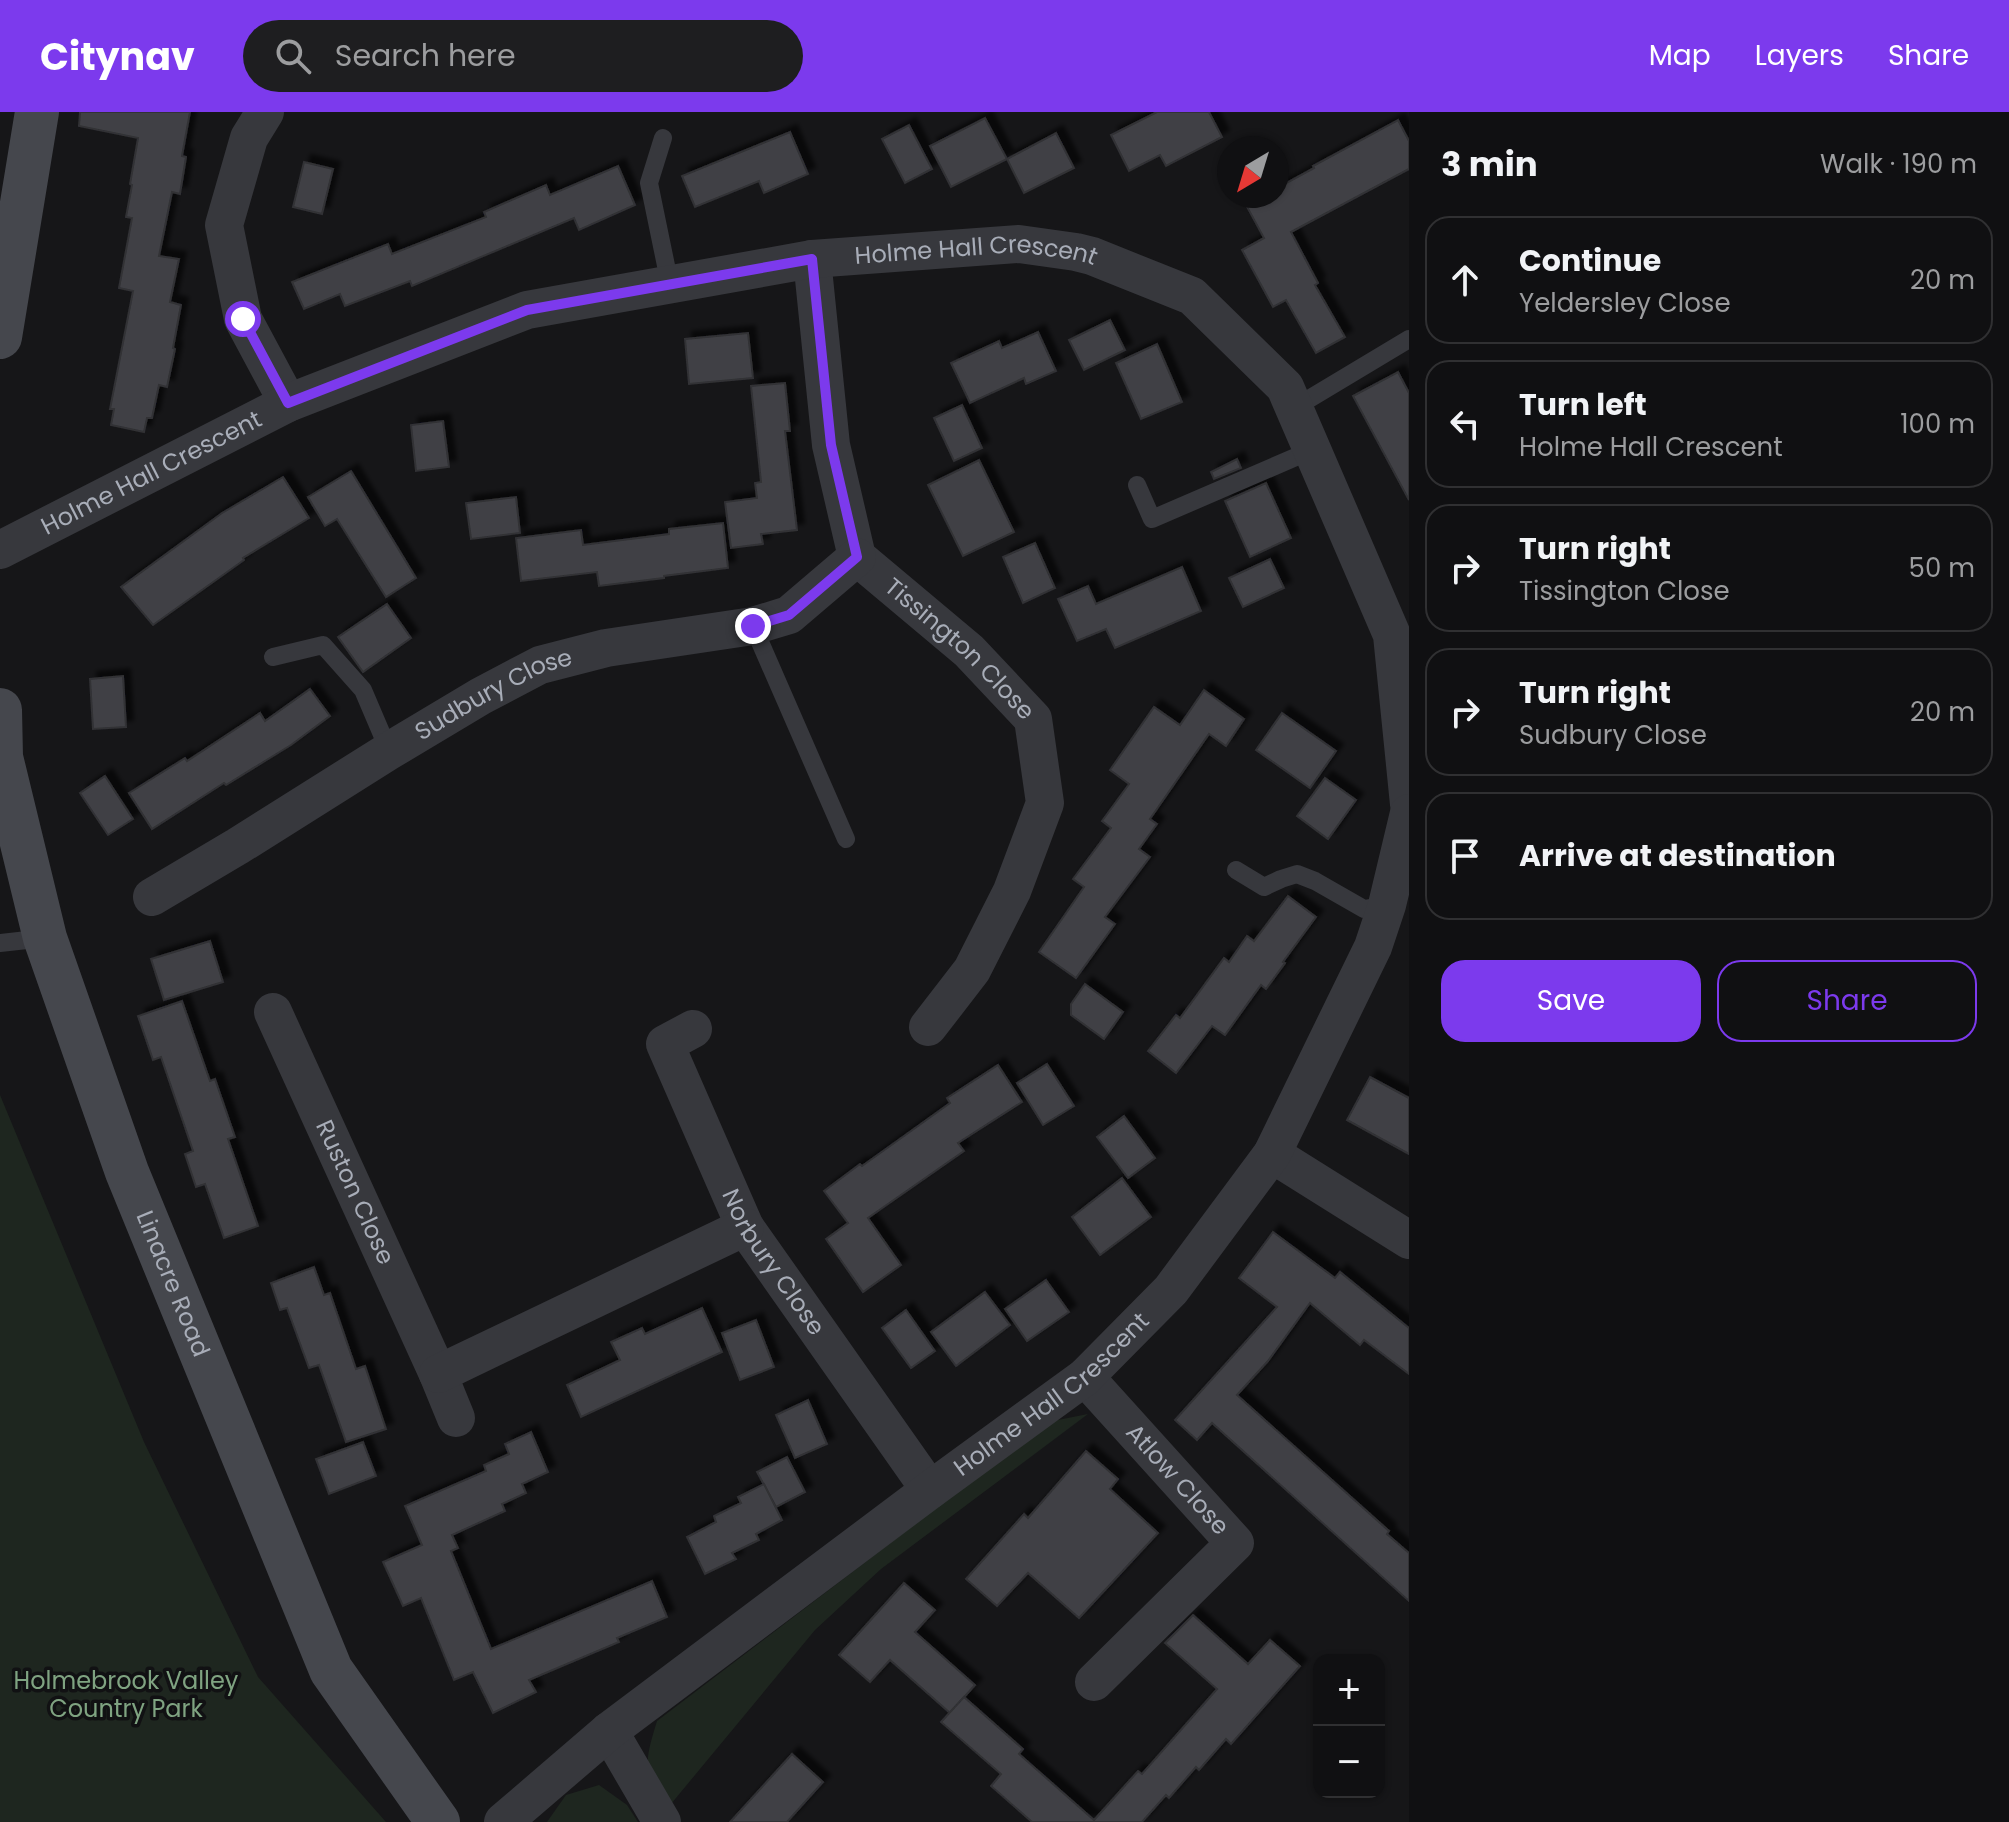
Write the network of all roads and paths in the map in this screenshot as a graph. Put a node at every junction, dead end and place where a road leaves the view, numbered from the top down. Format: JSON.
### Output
{"nodes":[{"id":1,"x":37,"y":112,"type":"edge"},
{"id":2,"x":265,"y":112,"type":"edge"},
{"id":3,"x":663,"y":138,"type":"dead end"},
{"id":4,"x":812,"y":259,"type":"junction"},
{"id":5,"x":670,"y":285,"type":"junction"},
{"id":6,"x":0,"y":337,"type":"edge"},
{"id":7,"x":1409,"y":339,"type":"edge"},
{"id":8,"x":288,"y":403,"type":"junction"},
{"id":9,"x":1294,"y":408,"type":"junction"},
{"id":10,"x":1312,"y":450,"type":"junction"},
{"id":11,"x":1137,"y":485,"type":"dead end"},
{"id":12,"x":0,"y":550,"type":"edge"},
{"id":13,"x":857,"y":557,"type":"junction"},
{"id":14,"x":753,"y":626,"type":"junction"},
{"id":15,"x":1401,"y":631,"type":"edge"},
{"id":16,"x":273,"y":657,"type":"dead end"},
{"id":17,"x":0,"y":710,"type":"edge"},
{"id":18,"x":389,"y":751,"type":"junction"},
{"id":19,"x":1409,"y":804,"type":"edge"},
{"id":20,"x":1409,"y":813,"type":"edge"},
{"id":21,"x":846,"y":839,"type":"dead end"},
{"id":22,"x":1236,"y":870,"type":"dead end"},
{"id":23,"x":152,"y":897,"type":"dead end"},
{"id":24,"x":1387,"y":905,"type":"junction"},
{"id":25,"x":45,"y":938,"type":"junction"},
{"id":26,"x":0,"y":943,"type":"edge"},
{"id":27,"x":273,"y":1012,"type":"dead end"},
{"id":28,"x":928,"y":1027,"type":"dead end"},
{"id":29,"x":693,"y":1029,"type":"dead end"},
{"id":30,"x":1272,"y":1154,"type":"junction"},
{"id":31,"x":745,"y":1227,"type":"junction"},
{"id":32,"x":1409,"y":1240,"type":"edge"},
{"id":33,"x":438,"y":1374,"type":"junction"},
{"id":34,"x":1085,"y":1377,"type":"junction"},
{"id":35,"x":456,"y":1418,"type":"dead end"},
{"id":36,"x":930,"y":1490,"type":"junction"},
{"id":37,"x":1094,"y":1682,"type":"dead end"},
{"id":38,"x":609,"y":1731,"type":"junction"},
{"id":39,"x":438,"y":1822,"type":"edge"},
{"id":40,"x":503,"y":1822,"type":"edge"},
{"id":41,"x":662,"y":1822,"type":"edge"}],
"edges":[{"from":1,"to":6,"type":"street"},
{"from":2,"to":8,"type":"street"},
{"from":3,"to":5,"type":"lane"},
{"from":4,"to":5,"type":"street","name":"Holme Hall Crescent"},
{"from":4,"to":9,"type":"street","name":"Holme Hall Crescent"},
{"from":4,"to":13,"type":"street"},
{"from":5,"to":8,"type":"street","name":"Holme Hall Crescent"},
{"from":7,"to":9,"type":"lane"},
{"from":8,"to":12,"type":"street","name":"Holme Hall Crescent"},
{"from":9,"to":10,"type":"street","name":"Holme Hall Crescent"},
{"from":10,"to":11,"type":"lane"},
{"from":10,"to":15,"type":"street","name":"Holme Hall Crescent"},
{"from":13,"to":14,"type":"street","name":"Sudbury Close"},
{"from":13,"to":28,"type":"street","name":"Tissington Close"},
{"from":14,"to":18,"type":"street","name":"Sudbury Close"},
{"from":14,"to":21,"type":"lane"},
{"from":15,"to":19,"type":"street","name":"Holme Hall Crescent"},
{"from":16,"to":18,"type":"lane"},
{"from":17,"to":25,"type":"street","name":"Linacre Road"},
{"from":18,"to":23,"type":"street","name":"Sudbury Close"},
{"from":20,"to":24,"type":"street","name":"Holme Hall Crescent"},
{"from":22,"to":24,"type":"lane"},
{"from":24,"to":30,"type":"street","name":"Holme Hall Crescent"},
{"from":25,"to":26,"type":"lane"},
{"from":25,"to":39,"type":"street","name":"Linacre Road"},
{"from":27,"to":33,"type":"street","name":"Ruston Close"},
{"from":29,"to":31,"type":"street","name":"Norbury Close"},
{"from":30,"to":32,"type":"street"},
{"from":30,"to":34,"type":"street","name":"Holme Hall Crescent"},
{"from":31,"to":33,"type":"street"},
{"from":31,"to":36,"type":"street","name":"Norbury Close"},
{"from":33,"to":35,"type":"street","name":"Ruston Close"},
{"from":34,"to":36,"type":"street","name":"Holme Hall Crescent"},
{"from":34,"to":37,"type":"street","name":"Atlow Close"},
{"from":36,"to":38,"type":"street","name":"Holme Hall Crescent"},
{"from":38,"to":40,"type":"street","name":"Holme Hall Crescent"},
{"from":38,"to":41,"type":"street"}]}
